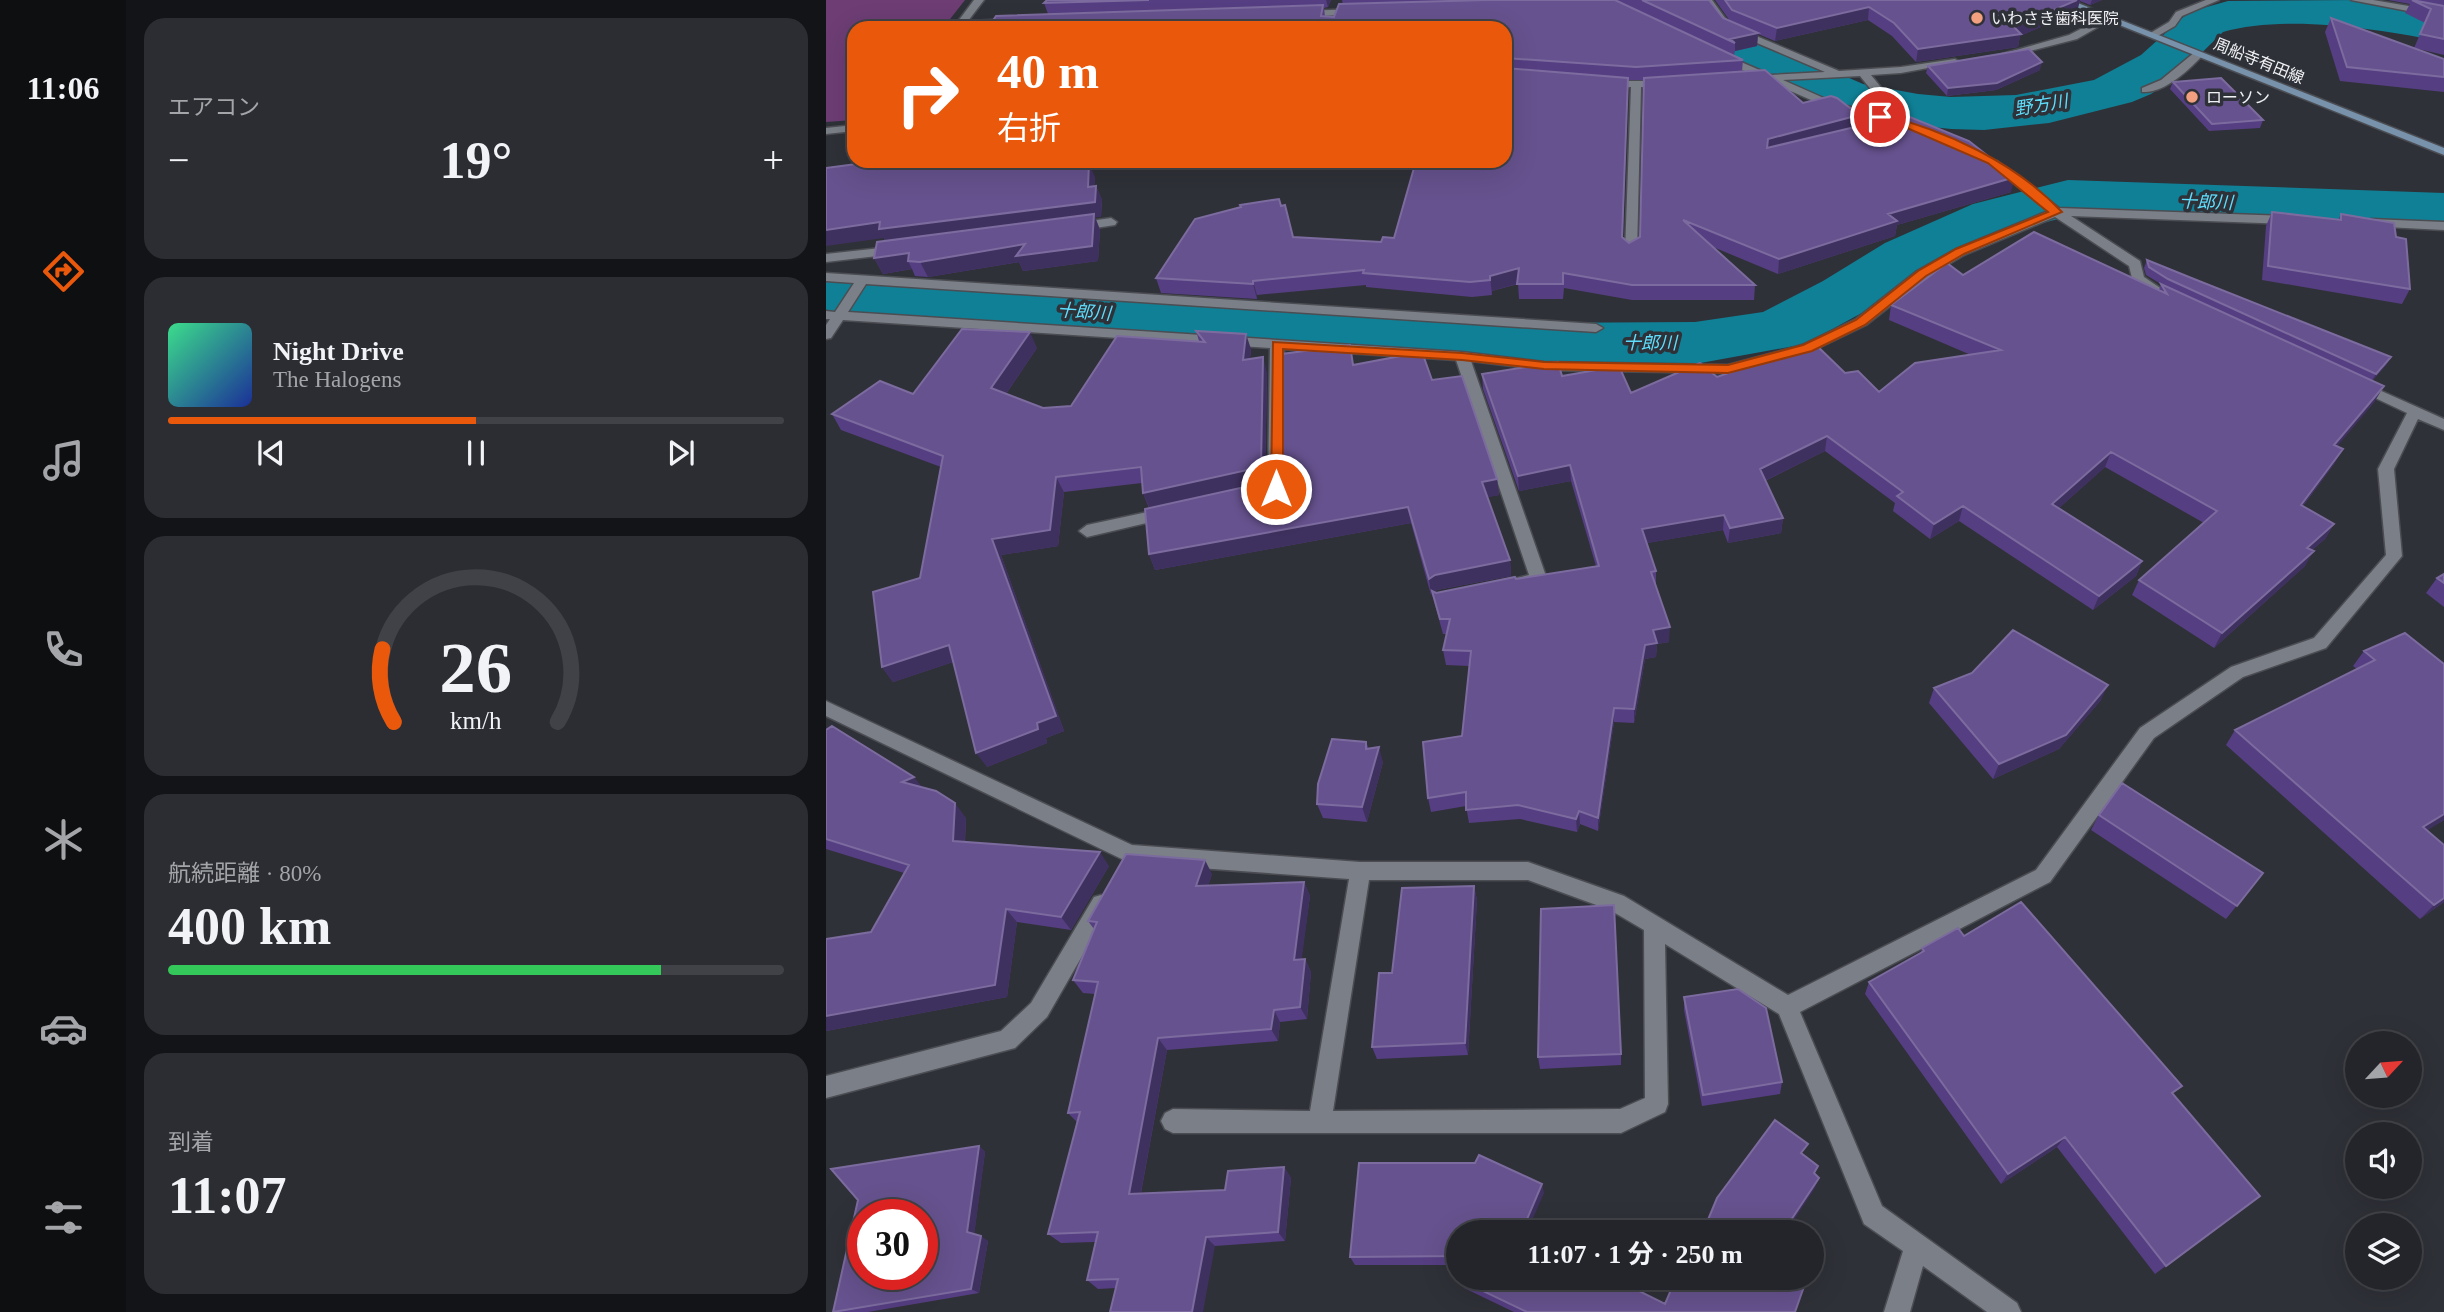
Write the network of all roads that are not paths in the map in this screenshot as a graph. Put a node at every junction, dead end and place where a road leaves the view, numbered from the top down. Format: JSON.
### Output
{"nodes":[{"id":1,"x":979,"y":0,"type":"edge"},
{"id":2,"x":1337,"y":0,"type":"edge"},
{"id":3,"x":1707,"y":0,"type":"edge"},
{"id":4,"x":2062,"y":0,"type":"edge"},
{"id":5,"x":2214,"y":0,"type":"edge"},
{"id":6,"x":2356,"y":0,"type":"edge"},
{"id":7,"x":1335,"y":12,"type":"junction"},
{"id":8,"x":1363,"y":12,"type":"edge"},
{"id":9,"x":1294,"y":14,"type":"edge"},
{"id":10,"x":2444,"y":15,"type":"edge"},
{"id":11,"x":2109,"y":19,"type":"junction"},
{"id":12,"x":963,"y":21,"type":"edge"},
{"id":13,"x":1333,"y":21,"type":"edge"},
{"id":14,"x":2152,"y":35,"type":"junction"},
{"id":15,"x":1705,"y":50,"type":"edge"},
{"id":16,"x":2199,"y":54,"type":"junction"},
{"id":17,"x":1997,"y":56,"type":"edge"},
{"id":18,"x":1970,"y":60,"type":"edge"},
{"id":19,"x":1863,"y":72,"type":"junction"},
{"id":20,"x":1832,"y":74,"type":"junction"},
{"id":21,"x":1771,"y":78,"type":"junction"},
{"id":22,"x":1739,"y":80,"type":"edge"},
{"id":23,"x":1596,"y":83,"type":"edge"},
{"id":24,"x":1674,"y":84,"type":"edge"},
{"id":25,"x":1636,"y":86,"type":"junction"},
{"id":26,"x":2146,"y":90,"type":"dead end"},
{"id":27,"x":1904,"y":123,"type":"junction"},
{"id":28,"x":847,"y":129,"type":"edge"},
{"id":29,"x":1877,"y":130,"type":"edge"},
{"id":30,"x":826,"y":131,"type":"edge"},
{"id":31,"x":1929,"y":133,"type":"edge"},
{"id":32,"x":2444,"y":152,"type":"edge"},
{"id":33,"x":1992,"y":160,"type":"edge"},
{"id":34,"x":2056,"y":212,"type":"junction"},
{"id":35,"x":2305,"y":221,"type":"edge"},
{"id":36,"x":1111,"y":222,"type":"dead end"},
{"id":37,"x":2361,"y":223,"type":"edge"},
{"id":38,"x":2444,"y":226,"type":"edge"},
{"id":39,"x":1058,"y":229,"type":"edge"},
{"id":40,"x":910,"y":248,"type":"edge"},
{"id":41,"x":1631,"y":252,"type":"edge"},
{"id":42,"x":826,"y":258,"type":"edge"},
{"id":43,"x":826,"y":277,"type":"edge"},
{"id":44,"x":863,"y":279,"type":"junction"},
{"id":45,"x":2171,"y":298,"type":"edge"},
{"id":46,"x":832,"y":316,"type":"edge"},
{"id":47,"x":1596,"y":328,"type":"dead end"},
{"id":48,"x":826,"y":335,"type":"edge"},
{"id":49,"x":1277,"y":344,"type":"junction"},
{"id":50,"x":1462,"y":356,"type":"junction"},
{"id":51,"x":2342,"y":377,"type":"edge"},
{"id":52,"x":2414,"y":411,"type":"junction"},
{"id":53,"x":2444,"y":425,"type":"edge"},
{"id":54,"x":1249,"y":495,"type":"edge"},
{"id":55,"x":1182,"y":510,"type":"edge"},
{"id":56,"x":1087,"y":531,"type":"dead end"},
{"id":57,"x":1501,"y":587,"type":"edge"},
{"id":58,"x":826,"y":708,"type":"edge"},
{"id":59,"x":1130,"y":854,"type":"junction"},
{"id":60,"x":1360,"y":871,"type":"junction"},
{"id":61,"x":1654,"y":926,"type":"junction"},
{"id":62,"x":1787,"y":1007,"type":"junction"},
{"id":63,"x":826,"y":1087,"type":"edge"},
{"id":64,"x":1173,"y":1121,"type":"dead end"},
{"id":65,"x":1320,"y":1124,"type":"junction"},
{"id":66,"x":1917,"y":1245,"type":"junction"},
{"id":67,"x":1898,"y":1312,"type":"edge"},
{"id":68,"x":2007,"y":1312,"type":"edge"}],
"edges":[{"from":1,"to":12,"type":"street"},
{"from":2,"to":7,"type":"street"},
{"from":3,"to":20,"type":"street"},
{"from":4,"to":11,"type":"main road","name":"周船寺有田線"},
{"from":5,"to":14,"type":"street"},
{"from":6,"to":10,"type":"street"},
{"from":7,"to":8,"type":"street"},
{"from":7,"to":9,"type":"street"},
{"from":7,"to":13,"type":"street"},
{"from":11,"to":14,"type":"main road","name":"周船寺有田線"},
{"from":11,"to":17,"type":"street"},
{"from":14,"to":16,"type":"main road","name":"周船寺有田線"},
{"from":15,"to":21,"type":"street"},
{"from":16,"to":26,"type":"street"},
{"from":16,"to":32,"type":"main road","name":"周船寺有田線"},
{"from":18,"to":19,"type":"street"},
{"from":19,"to":20,"type":"street"},
{"from":19,"to":27,"type":"street"},
{"from":20,"to":21,"type":"street"},
{"from":21,"to":22,"type":"street"},
{"from":21,"to":27,"type":"street"},
{"from":23,"to":25,"type":"street"},
{"from":24,"to":25,"type":"street"},
{"from":25,"to":41,"type":"street"},
{"from":27,"to":29,"type":"street"},
{"from":27,"to":31,"type":"street"},
{"from":28,"to":30,"type":"street"},
{"from":33,"to":34,"type":"street"},
{"from":34,"to":35,"type":"street"},
{"from":34,"to":45,"type":"street"},
{"from":34,"to":50,"type":"street"},
{"from":36,"to":39,"type":"street"},
{"from":37,"to":38,"type":"street"},
{"from":40,"to":42,"type":"street"},
{"from":43,"to":44,"type":"street"},
{"from":44,"to":46,"type":"street"},
{"from":44,"to":47,"type":"street"},
{"from":46,"to":48,"type":"street"},
{"from":46,"to":49,"type":"street"},
{"from":49,"to":50,"type":"street"},
{"from":49,"to":54,"type":"street"},
{"from":50,"to":57,"type":"street"},
{"from":51,"to":52,"type":"street"},
{"from":52,"to":53,"type":"street"},
{"from":52,"to":62,"type":"street"},
{"from":55,"to":56,"type":"street"},
{"from":58,"to":59,"type":"street"},
{"from":59,"to":60,"type":"street"},
{"from":59,"to":63,"type":"street"},
{"from":60,"to":61,"type":"street"},
{"from":60,"to":65,"type":"street"},
{"from":61,"to":62,"type":"street"},
{"from":61,"to":65,"type":"street"},
{"from":62,"to":66,"type":"street"},
{"from":64,"to":65,"type":"street"},
{"from":66,"to":67,"type":"street"},
{"from":66,"to":68,"type":"street"}]}
